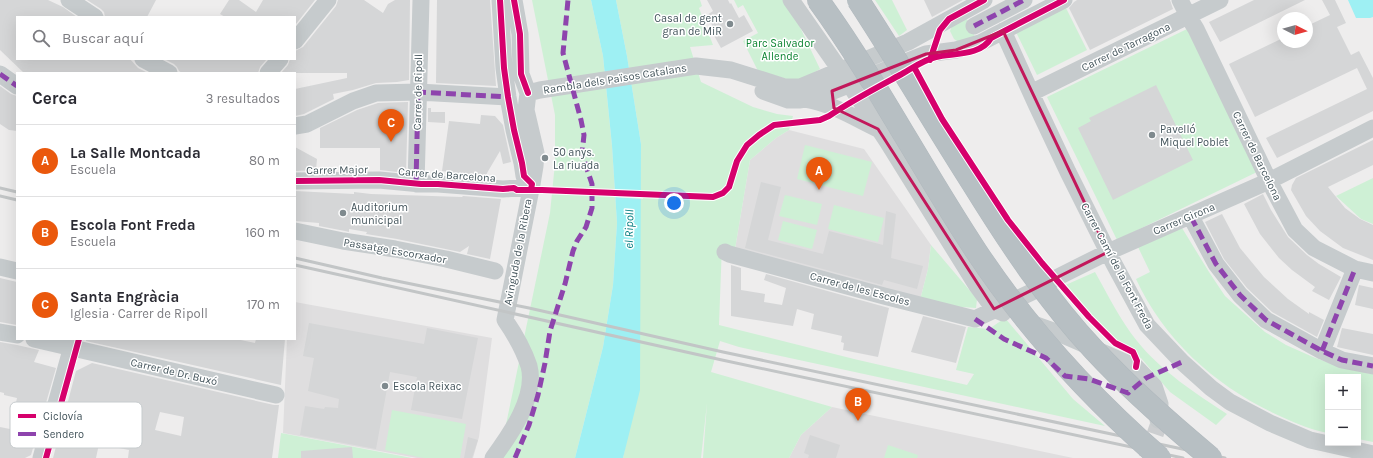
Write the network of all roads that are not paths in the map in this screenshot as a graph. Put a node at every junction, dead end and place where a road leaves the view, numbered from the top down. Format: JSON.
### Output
{"nodes":[{"id":1,"x":69,"y":0,"type":"edge"},
{"id":2,"x":328,"y":0,"type":"edge"},
{"id":3,"x":421,"y":0,"type":"edge"},
{"id":4,"x":500,"y":0,"type":"edge"},
{"id":5,"x":514,"y":0,"type":"edge"},
{"id":6,"x":791,"y":0,"type":"edge"},
{"id":7,"x":818,"y":0,"type":"edge"},
{"id":8,"x":821,"y":0,"type":"edge"},
{"id":9,"x":858,"y":0,"type":"edge"},
{"id":10,"x":984,"y":0,"type":"edge"},
{"id":11,"x":1024,"y":0,"type":"edge"},
{"id":12,"x":1064,"y":0,"type":"edge"},
{"id":13,"x":1180,"y":0,"type":"edge"},
{"id":14,"x":1220,"y":0,"type":"edge"},
{"id":15,"x":93,"y":16,"type":"edge"},
{"id":16,"x":1188,"y":16,"type":"junction"},
{"id":17,"x":949,"y":19,"type":"junction"},
{"id":18,"x":974,"y":26,"type":"dead end"},
{"id":19,"x":1003,"y":31,"type":"junction"},
{"id":20,"x":814,"y":32,"type":"junction"},
{"id":21,"x":296,"y":40,"type":"edge"},
{"id":22,"x":956,"y":50,"type":"junction"},
{"id":23,"x":145,"y":60,"type":"edge"},
{"id":24,"x":279,"y":60,"type":"edge"},
{"id":25,"x":699,"y":66,"type":"junction"},
{"id":26,"x":167,"y":72,"type":"edge"},
{"id":27,"x":269,"y":72,"type":"edge"},
{"id":28,"x":0,"y":74,"type":"edge"},
{"id":29,"x":835,"y":78,"type":"junction"},
{"id":30,"x":16,"y":85,"type":"edge"},
{"id":31,"x":849,"y":85,"type":"junction"},
{"id":32,"x":418,"y":92,"type":"junction"},
{"id":33,"x":528,"y":93,"type":"junction"},
{"id":34,"x":1031,"y":93,"type":"junction"},
{"id":35,"x":508,"y":96,"type":"junction"},
{"id":36,"x":803,"y":99,"type":"junction"},
{"id":37,"x":834,"y":108,"type":"junction"},
{"id":38,"x":296,"y":126,"type":"edge"},
{"id":39,"x":1373,"y":128,"type":"edge"},
{"id":40,"x":878,"y":129,"type":"junction"},
{"id":41,"x":379,"y":180,"type":"joint"},
{"id":42,"x":296,"y":181,"type":"edge"},
{"id":43,"x":1269,"y":181,"type":"junction"},
{"id":44,"x":416,"y":184,"type":"junction"},
{"id":45,"x":532,"y":185,"type":"junction"},
{"id":46,"x":1191,"y":217,"type":"junction"},
{"id":47,"x":296,"y":231,"type":"edge"},
{"id":48,"x":725,"y":252,"type":"dead end"},
{"id":49,"x":1108,"y":252,"type":"junction"},
{"id":50,"x":0,"y":267,"type":"edge"},
{"id":51,"x":1355,"y":269,"type":"junction"},
{"id":52,"x":16,"y":271,"type":"edge"},
{"id":53,"x":496,"y":271,"type":"dead end"},
{"id":54,"x":1373,"y":273,"type":"edge"},
{"id":55,"x":994,"y":309,"type":"junction"},
{"id":56,"x":0,"y":332,"type":"edge"},
{"id":57,"x":16,"y":335,"type":"edge"},
{"id":58,"x":42,"y":340,"type":"edge"},
{"id":59,"x":72,"y":344,"type":"edge"},
{"id":60,"x":1322,"y":352,"type":"junction"},
{"id":61,"x":1373,"y":366,"type":"edge"},
{"id":62,"x":276,"y":395,"type":"dead end"},
{"id":63,"x":56,"y":402,"type":"edge"},
{"id":64,"x":1158,"y":426,"type":"tunnel mouth"},
{"id":65,"x":44,"y":448,"type":"edge"},
{"id":66,"x":1373,"y":454,"type":"edge"},
{"id":67,"x":41,"y":458,"type":"edge"},
{"id":68,"x":493,"y":458,"type":"edge"},
{"id":69,"x":1160,"y":458,"type":"edge"},
{"id":70,"x":1211,"y":458,"type":"edge"}],
"edges":[{"from":1,"to":15,"type":"street"},
{"from":2,"to":21,"type":"street"},
{"from":3,"to":32,"type":"street","name":"Carrer de Ripoll"},
{"from":4,"to":35,"type":"street","name":"Avinguda de la Ribera"},
{"from":5,"to":33,"type":"street","name":"Avinguda de la Ribera"},
{"from":6,"to":20,"type":"street"},
{"from":7,"to":69,"type":"highway","bridge":true},
{"from":8,"to":20,"type":"street"},
{"from":9,"to":70,"type":"highway","bridge":true},
{"from":10,"to":17,"type":"street","name":"Rambla dels Països Catalans"},
{"from":11,"to":18,"type":"street"},
{"from":12,"to":19,"type":"street"},
{"from":13,"to":16,"type":"street","name":"Carrer de Barcelona"},
{"from":14,"to":16,"type":"street","name":"Carrer de Tarragona"},
{"from":16,"to":34,"type":"street","name":"Carrer de Tarragona"},
{"from":16,"to":43,"type":"street","name":"Carrer de Barcelona"},
{"from":17,"to":22,"type":"street"},
{"from":17,"to":29,"type":"street","name":"Rambla dels Països Catalans"},
{"from":19,"to":22,"type":"street"},
{"from":19,"to":34,"type":"street","name":"Carrer Camí de la Font Freda"},
{"from":20,"to":29,"type":"street"},
{"from":22,"to":31,"type":"street"},
{"from":23,"to":26,"type":"street"},
{"from":24,"to":27,"type":"street"},
{"from":25,"to":29,"type":"street","name":"Rambla dels Països Catalans"},
{"from":25,"to":33,"type":"street","name":"Rambla dels Països Catalans"},
{"from":25,"to":36,"type":"street","name":"Rambla dels Països Catalans"},
{"from":28,"to":30,"type":"street"},
{"from":29,"to":31,"type":"street"},
{"from":29,"to":36,"type":"street","name":"Rambla dels Països Catalans"},
{"from":29,"to":37,"type":"street"},
{"from":31,"to":40,"type":"street"},
{"from":32,"to":35,"type":"street"},
{"from":32,"to":38,"type":"street"},
{"from":32,"to":44,"type":"street","name":"Carrer de Ripoll"},
{"from":33,"to":45,"type":"street","name":"Avinguda de la Ribera"},
{"from":34,"to":49,"type":"street","name":"Carrer Camí de la Font Freda"},
{"from":35,"to":45,"type":"street","name":"Avinguda de la Ribera"},
{"from":36,"to":37,"type":"street"},
{"from":37,"to":40,"type":"street"},
{"from":39,"to":43,"type":"street","name":"Carrer Girona"},
{"from":40,"to":55,"type":"street"},
{"from":41,"to":42,"type":"street","name":"Carrer Major"},
{"from":41,"to":44,"type":"street","name":"Carrer de Barcelona"},
{"from":43,"to":46,"type":"street","name":"Carrer Girona"},
{"from":43,"to":51,"type":"street","name":"Carrer de Barcelona"},
{"from":44,"to":45,"type":"street","name":"Carrer de Barcelona"},
{"from":45,"to":68,"type":"street","name":"Avinguda de la Ribera"},
{"from":46,"to":49,"type":"street","name":"Carrer Girona"},
{"from":46,"to":60,"type":"street"},
{"from":47,"to":53,"type":"street","name":"Passatge Escorxador"},
{"from":48,"to":55,"type":"street","name":"Carrer de les Escoles"},
{"from":49,"to":55,"type":"street","name":"Carrer Girona"},
{"from":49,"to":66,"type":"street","name":"Carrer Camí de la Font Freda"},
{"from":50,"to":52,"type":"street"},
{"from":51,"to":54,"type":"street","name":"Carrer de Barcelona"},
{"from":51,"to":60,"type":"street"},
{"from":55,"to":64,"type":"street"},
{"from":56,"to":57,"type":"street"},
{"from":58,"to":59,"type":"street","name":"Carrer de Dr. Buxó"},
{"from":59,"to":62,"type":"street","name":"Carrer de Dr. Buxó"},
{"from":59,"to":63,"type":"street"},
{"from":60,"to":61,"type":"street"},
{"from":65,"to":67,"type":"street"}]}
